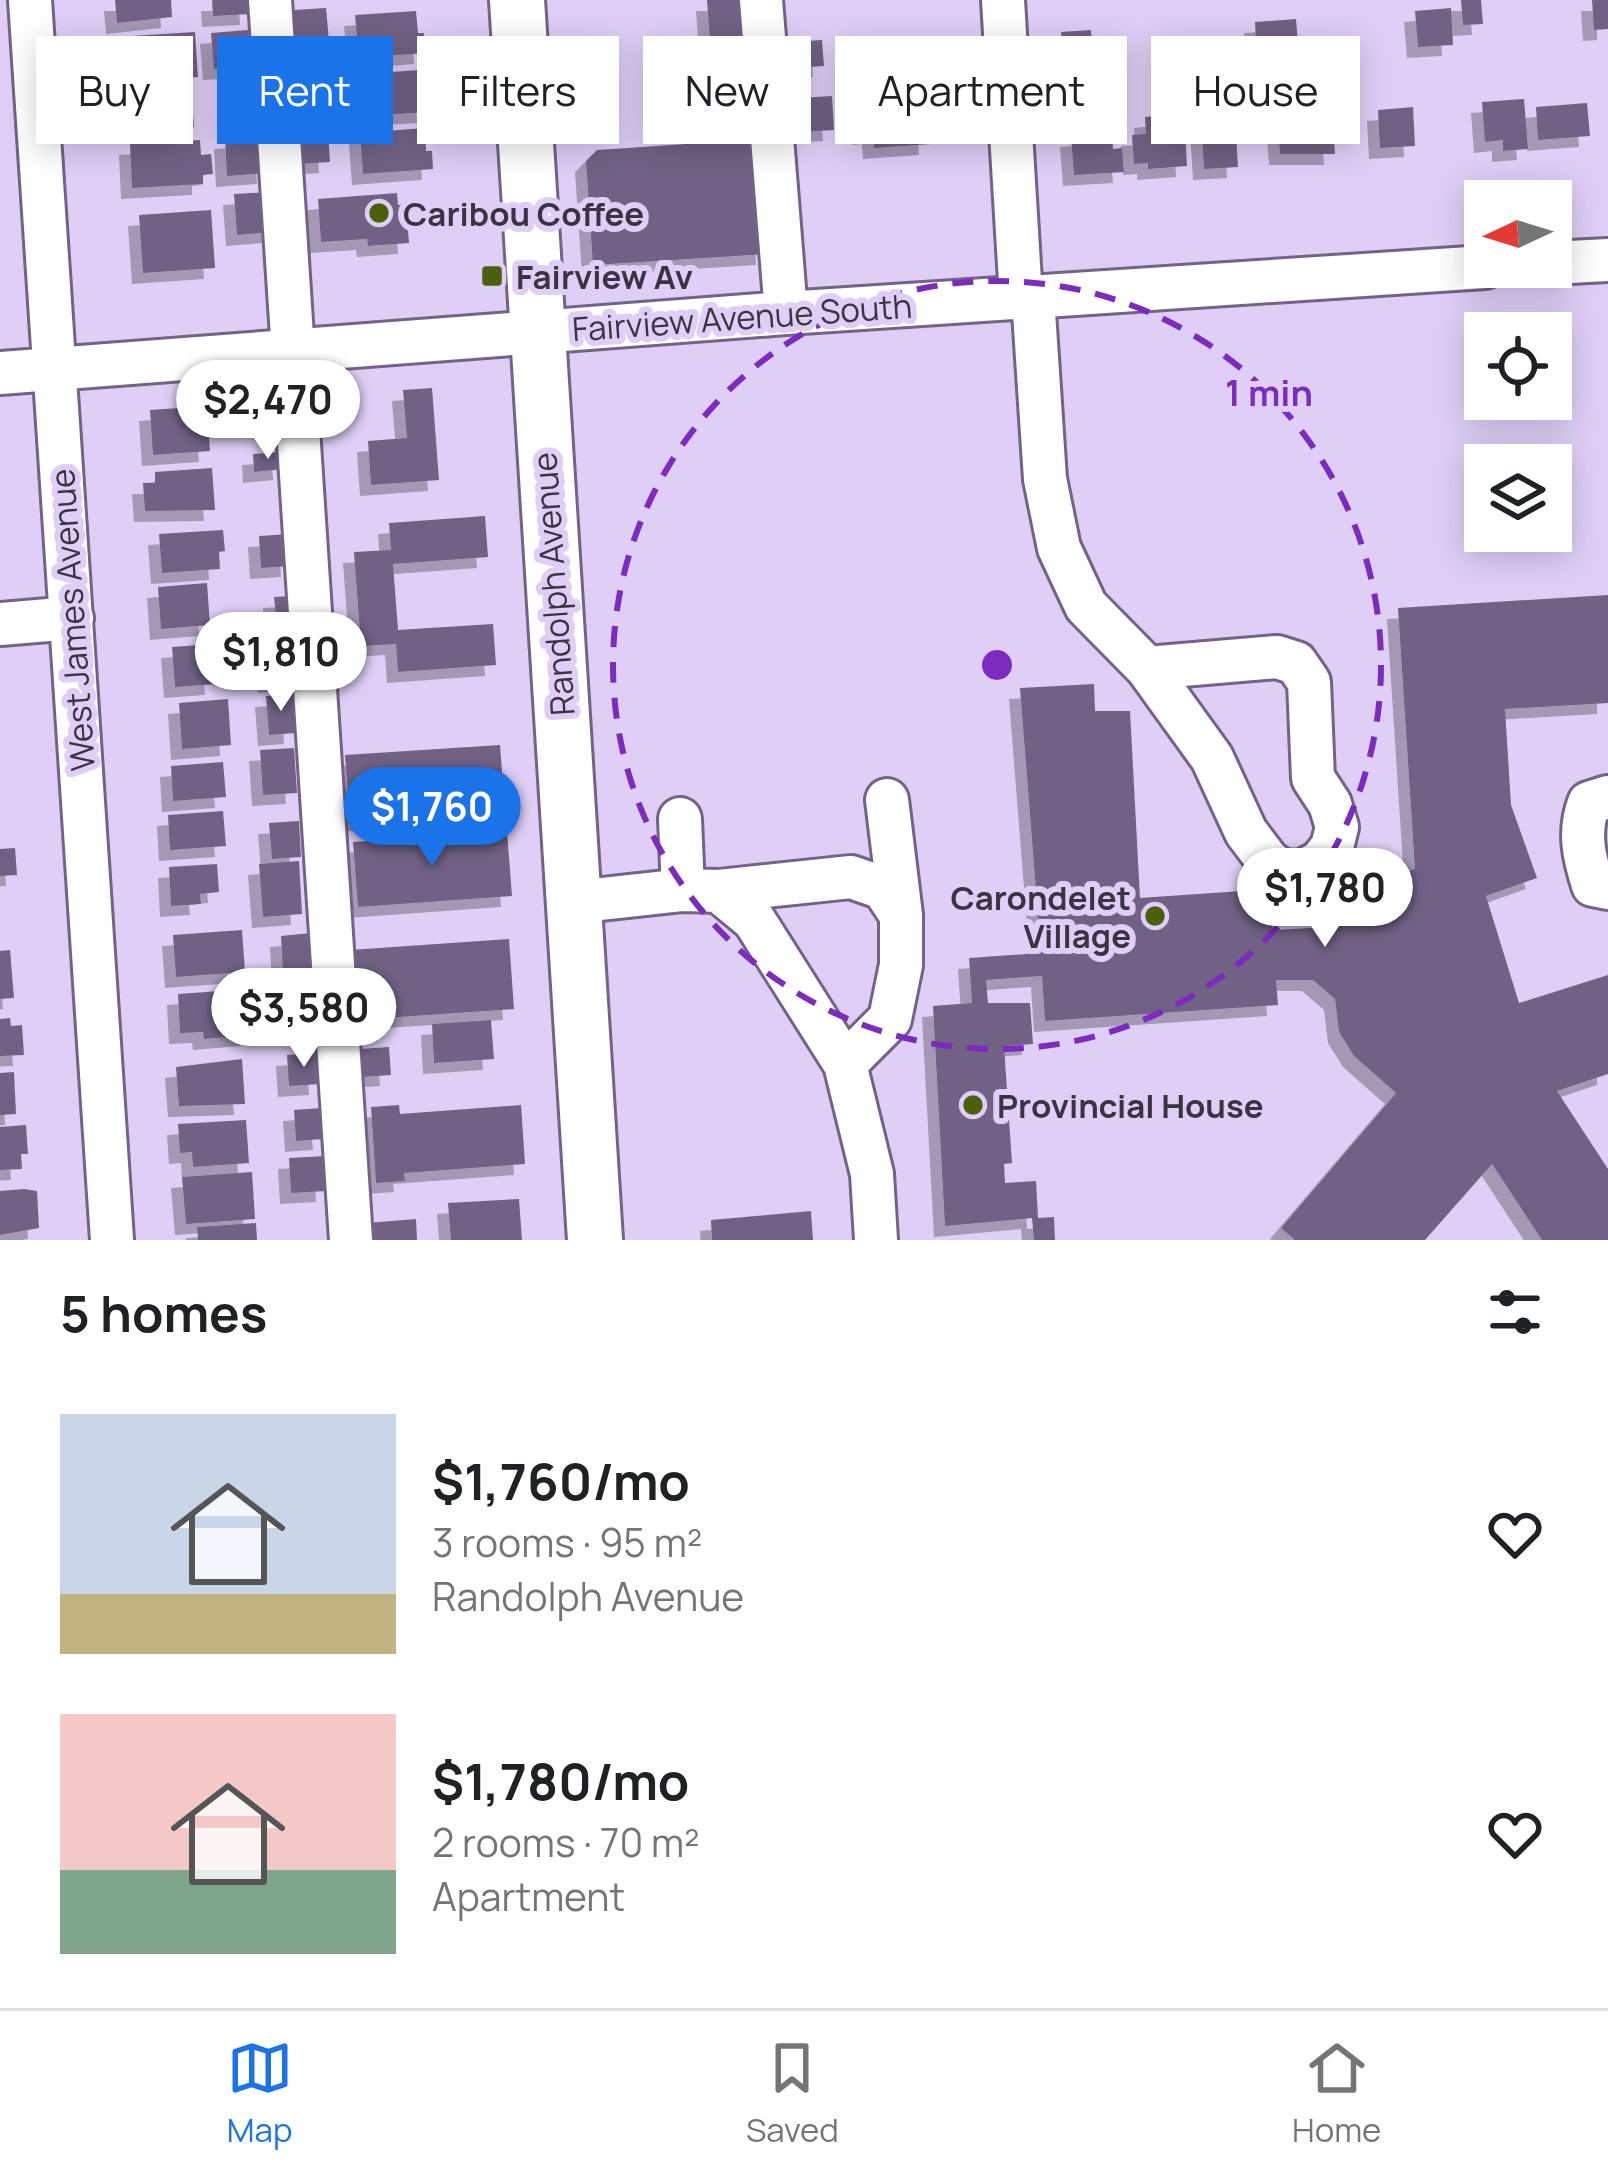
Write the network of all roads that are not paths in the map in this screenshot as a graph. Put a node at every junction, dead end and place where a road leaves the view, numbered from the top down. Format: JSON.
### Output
{"nodes":[{"id":1,"x":270,"y":0,"type":"edge"},
{"id":2,"x":517,"y":0,"type":"edge"},
{"id":3,"x":761,"y":0,"type":"edge"},
{"id":4,"x":1004,"y":0,"type":"edge"},
{"id":5,"x":21,"y":23,"type":"edge"},
{"id":6,"x":1608,"y":260,"type":"edge"},
{"id":7,"x":1572,"y":262,"type":"edge"},
{"id":8,"x":1464,"y":268,"type":"edge"},
{"id":9,"x":1027,"y":297,"type":"junction"},
{"id":10,"x":786,"y":314,"type":"junction"},
{"id":11,"x":537,"y":333,"type":"junction"},
{"id":12,"x":290,"y":352,"type":"junction"},
{"id":13,"x":55,"y":369,"type":"junction"},
{"id":14,"x":0,"y":373,"type":"edge"},
{"id":15,"x":72,"y":618,"type":"junction"},
{"id":16,"x":0,"y":624,"type":"edge"},
{"id":17,"x":1147,"y":668,"type":"junction"},
{"id":18,"x":1608,"y":797,"type":"edge"},
{"id":19,"x":887,"y":800,"type":"dead end"},
{"id":20,"x":680,"y":819,"type":"dead end"},
{"id":21,"x":1608,"y":888,"type":"edge"},
{"id":22,"x":701,"y":891,"type":"junction"},
{"id":23,"x":574,"y":902,"type":"junction"},
{"id":24,"x":901,"y":915,"type":"junction"},
{"id":25,"x":845,"y":1064,"type":"junction"},
{"id":26,"x":112,"y":1240,"type":"edge"},
{"id":27,"x":351,"y":1240,"type":"edge"},
{"id":28,"x":595,"y":1240,"type":"edge"},
{"id":29,"x":876,"y":1240,"type":"edge"}],
"edges":[{"from":1,"to":12,"type":"street"},
{"from":2,"to":11,"type":"main road","name":"Randolph Avenue"},
{"from":3,"to":10,"type":"street"},
{"from":4,"to":9,"type":"street"},
{"from":5,"to":13,"type":"street","name":"West James Avenue"},
{"from":6,"to":7,"type":"street"},
{"from":8,"to":9,"type":"street","name":"Fairview Avenue South"},
{"from":9,"to":10,"type":"street","name":"Fairview Avenue South"},
{"from":9,"to":17,"type":"street"},
{"from":10,"to":11,"type":"street","name":"Fairview Avenue South"},
{"from":11,"to":12,"type":"street","name":"Fairview Avenue South"},
{"from":11,"to":23,"type":"main road","name":"Randolph Avenue"},
{"from":12,"to":13,"type":"street","name":"Fairview Avenue South"},
{"from":12,"to":27,"type":"street"},
{"from":13,"to":14,"type":"street","name":"Fairview Avenue South"},
{"from":13,"to":15,"type":"street","name":"West James Avenue"},
{"from":15,"to":16,"type":"street"},
{"from":15,"to":26,"type":"street","name":"West James Avenue"},
{"from":17,"to":17,"type":"street"},
{"from":18,"to":21,"type":"street"},
{"from":19,"to":24,"type":"street"},
{"from":20,"to":22,"type":"street"},
{"from":22,"to":23,"type":"street"},
{"from":22,"to":24,"type":"street"},
{"from":22,"to":25,"type":"street"},
{"from":23,"to":28,"type":"main road","name":"Randolph Avenue"},
{"from":24,"to":25,"type":"street"},
{"from":25,"to":29,"type":"street"}]}
